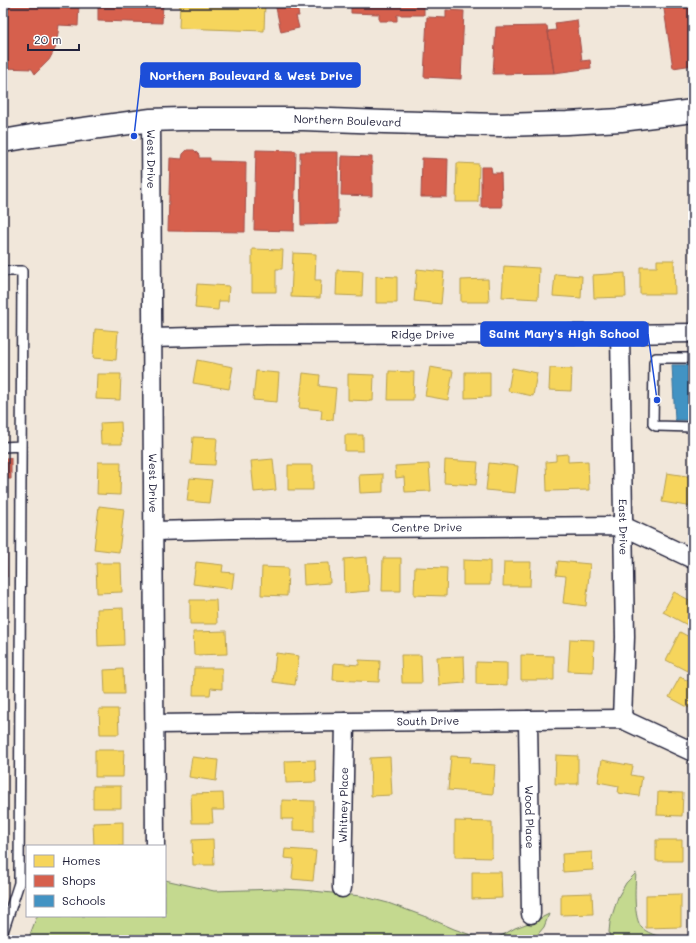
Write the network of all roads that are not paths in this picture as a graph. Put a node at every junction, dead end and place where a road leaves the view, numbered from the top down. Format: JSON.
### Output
{"nodes":[{"id":1,"x":693,"y":111,"type":"edge"},
{"id":2,"x":151,"y":120,"type":"junction"},
{"id":3,"x":3,"y":141,"type":"edge"},
{"id":4,"x":3,"y":271,"type":"edge"},
{"id":5,"x":693,"y":333,"type":"edge"},
{"id":6,"x":620,"y":334,"type":"junction"},
{"id":7,"x":152,"y":338,"type":"junction"},
{"id":8,"x":693,"y":358,"type":"edge"},
{"id":9,"x":693,"y":427,"type":"edge"},
{"id":10,"x":3,"y":446,"type":"edge"},
{"id":11,"x":22,"y":446,"type":"junction"},
{"id":12,"x":623,"y":526,"type":"junction"},
{"id":13,"x":154,"y":531,"type":"junction"},
{"id":14,"x":693,"y":559,"type":"edge"},
{"id":15,"x":622,"y":719,"type":"junction"},
{"id":16,"x":528,"y":720,"type":"junction"},
{"id":17,"x":345,"y":722,"type":"junction"},
{"id":18,"x":155,"y":724,"type":"junction"},
{"id":19,"x":693,"y":752,"type":"edge"},
{"id":20,"x":156,"y":845,"type":"edge"},
{"id":21,"x":342,"y":888,"type":"dead end"},
{"id":22,"x":531,"y":914,"type":"dead end"},
{"id":23,"x":3,"y":932,"type":"edge"}],
"edges":[{"from":1,"to":2,"type":"main road","name":"Northern Boulevard"},
{"from":2,"to":3,"type":"main road","name":"Northern Boulevard"},
{"from":2,"to":7,"type":"street","name":"West Drive"},
{"from":4,"to":11,"type":"lane"},
{"from":5,"to":6,"type":"street","name":"Ridge Drive"},
{"from":6,"to":7,"type":"street","name":"Ridge Drive"},
{"from":6,"to":12,"type":"street","name":"East Drive"},
{"from":7,"to":13,"type":"street","name":"West Drive"},
{"from":8,"to":9,"type":"lane"},
{"from":10,"to":11,"type":"lane"},
{"from":11,"to":23,"type":"lane"},
{"from":12,"to":13,"type":"street","name":"Centre Drive"},
{"from":12,"to":14,"type":"street","name":"Centre Drive"},
{"from":12,"to":15,"type":"street","name":"East Drive"},
{"from":13,"to":18,"type":"street","name":"West Drive"},
{"from":15,"to":16,"type":"street","name":"South Drive"},
{"from":15,"to":19,"type":"street","name":"South Drive"},
{"from":16,"to":17,"type":"street","name":"South Drive"},
{"from":16,"to":22,"type":"street","name":"Wood Place"},
{"from":17,"to":18,"type":"street","name":"South Drive"},
{"from":17,"to":21,"type":"street","name":"Whitney Place"},
{"from":18,"to":20,"type":"street","name":"West Drive"}]}
